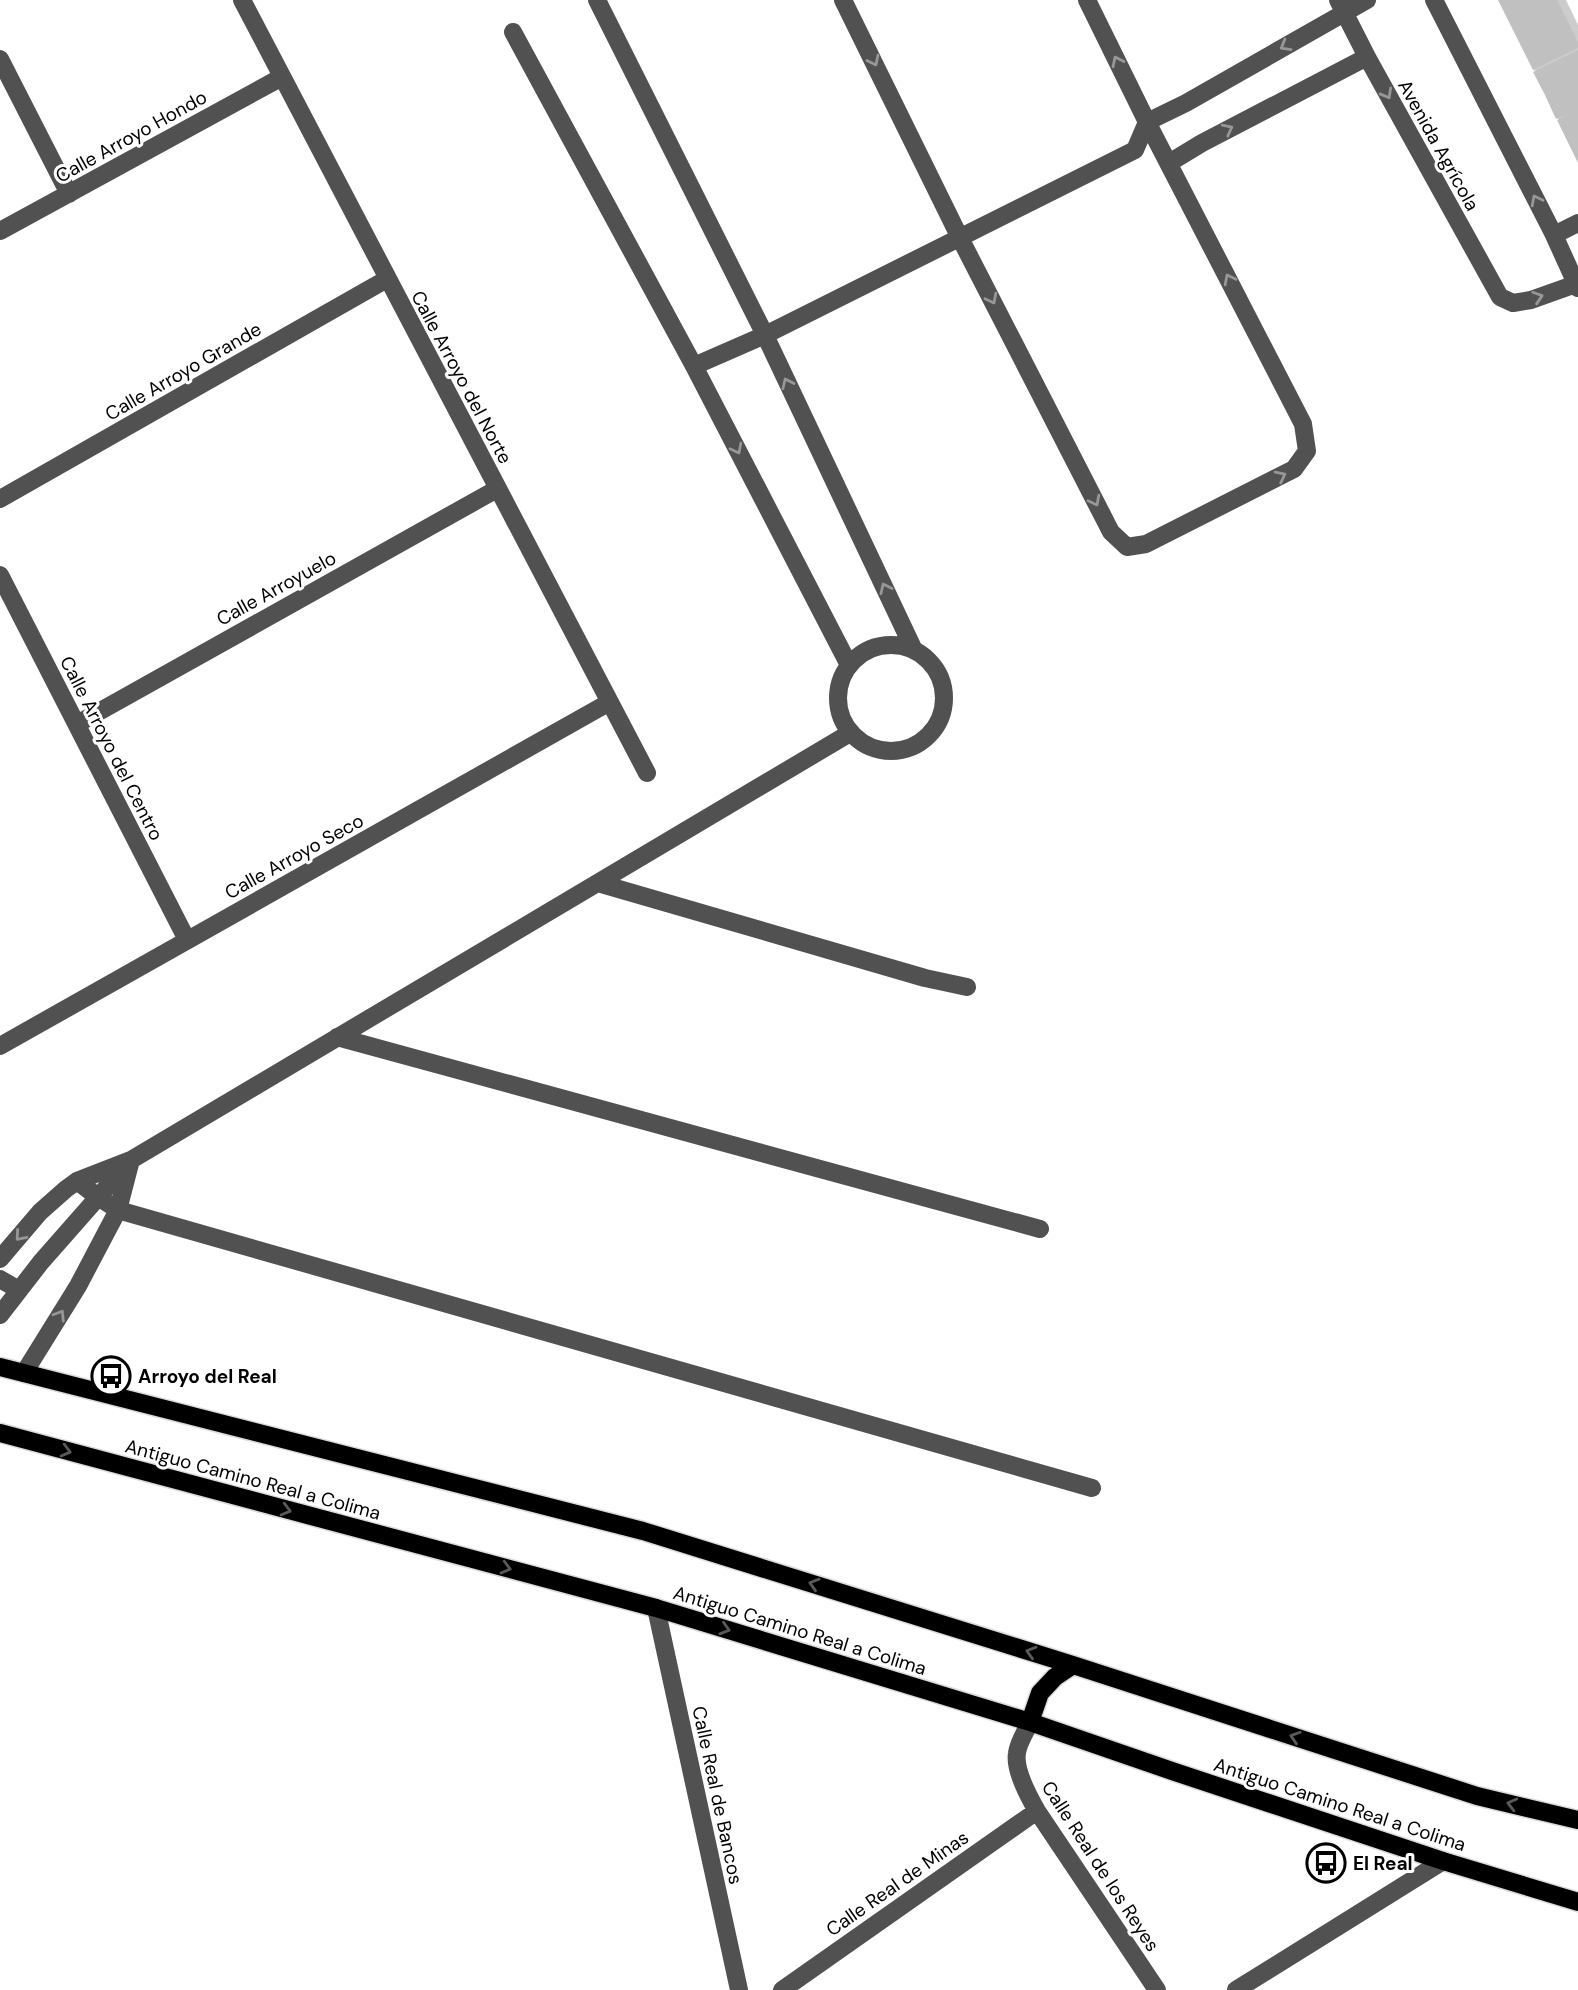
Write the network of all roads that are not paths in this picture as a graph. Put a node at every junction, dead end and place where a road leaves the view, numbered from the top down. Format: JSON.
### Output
{"nodes":[{"id":1,"x":242,"y":0,"type":"edge"},
{"id":2,"x":597,"y":0,"type":"edge"},
{"id":3,"x":844,"y":0,"type":"edge"},
{"id":4,"x":1087,"y":0,"type":"edge"},
{"id":5,"x":1367,"y":0,"type":"edge"},
{"id":6,"x":1434,"y":0,"type":"edge"},
{"id":7,"x":1341,"y":6,"type":"edge"},
{"id":8,"x":513,"y":32,"type":"dead end"},
{"id":9,"x":1367,"y":57,"type":"junction"},
{"id":10,"x":0,"y":59,"type":"edge"},
{"id":11,"x":282,"y":77,"type":"junction"},
{"id":12,"x":1147,"y":122,"type":"junction"},
{"id":13,"x":1135,"y":150,"type":"junction"},
{"id":14,"x":1169,"y":163,"type":"junction"},
{"id":15,"x":69,"y":194,"type":"junction"},
{"id":16,"x":1578,"y":223,"type":"edge"},
{"id":17,"x":0,"y":231,"type":"edge"},
{"id":18,"x":1554,"y":235,"type":"junction"},
{"id":19,"x":960,"y":238,"type":"junction"},
{"id":20,"x":1573,"y":262,"type":"edge"},
{"id":21,"x":387,"y":279,"type":"junction"},
{"id":22,"x":1577,"y":286,"type":"edge"},
{"id":23,"x":765,"y":335,"type":"junction"},
{"id":24,"x":694,"y":366,"type":"junction"},
{"id":25,"x":497,"y":489,"type":"junction"},
{"id":26,"x":0,"y":499,"type":"edge"},
{"id":27,"x":0,"y":575,"type":"edge"},
{"id":28,"x":914,"y":650,"type":"junction"},
{"id":29,"x":849,"y":665,"type":"junction"},
{"id":30,"x":608,"y":703,"type":"junction"},
{"id":31,"x":76,"y":724,"type":"junction"},
{"id":32,"x":850,"y":733,"type":"junction"},
{"id":33,"x":647,"y":773,"type":"dead end"},
{"id":34,"x":598,"y":883,"type":"junction"},
{"id":35,"x":187,"y":940,"type":"junction"},
{"id":36,"x":967,"y":987,"type":"dead end"},
{"id":37,"x":337,"y":1037,"type":"junction"},
{"id":38,"x":0,"y":1046,"type":"edge"},
{"id":39,"x":131,"y":1160,"type":"junction"},
{"id":40,"x":77,"y":1181,"type":"junction"},
{"id":41,"x":98,"y":1197,"type":"junction"},
{"id":42,"x":118,"y":1210,"type":"junction"},
{"id":43,"x":1040,"y":1228,"type":"dead end"},
{"id":44,"x":0,"y":1259,"type":"edge"},
{"id":45,"x":0,"y":1279,"type":"edge"},
{"id":46,"x":19,"y":1290,"type":"junction"},
{"id":47,"x":0,"y":1315,"type":"edge"},
{"id":48,"x":0,"y":1367,"type":"edge"},
{"id":49,"x":24,"y":1373,"type":"junction"},
{"id":50,"x":0,"y":1433,"type":"edge"},
{"id":51,"x":1093,"y":1488,"type":"dead end"},
{"id":52,"x":656,"y":1608,"type":"junction"},
{"id":53,"x":1073,"y":1665,"type":"junction"},
{"id":54,"x":1030,"y":1722,"type":"junction"},
{"id":55,"x":1037,"y":1811,"type":"junction"},
{"id":56,"x":1578,"y":1820,"type":"edge"},
{"id":57,"x":1443,"y":1861,"type":"junction"},
{"id":58,"x":1578,"y":1902,"type":"edge"},
{"id":59,"x":739,"y":1990,"type":"edge"},
{"id":60,"x":782,"y":1990,"type":"edge"},
{"id":61,"x":1157,"y":1990,"type":"edge"},
{"id":62,"x":1236,"y":1990,"type":"edge"}],
"edges":[{"from":1,"to":11,"type":"street","name":"Calle Arroyo del Norte"},
{"from":2,"to":23,"type":"street"},
{"from":3,"to":19,"type":"street","one_way":true},
{"from":12,"to":4,"type":"street","one_way":true},
{"from":5,"to":7,"type":"street"},
{"from":18,"to":6,"type":"street","one_way":true},
{"from":7,"to":9,"type":"street","name":"Avenida Agrícola"},
{"from":7,"to":12,"type":"street","one_way":true},
{"from":8,"to":24,"type":"street"},
{"from":14,"to":9,"type":"street","one_way":true},
{"from":9,"to":22,"type":"street","name":"Avenida Agrícola","one_way":true},
{"from":10,"to":15,"type":"street"},
{"from":11,"to":15,"type":"street","name":"Calle Arroyo Hondo"},
{"from":11,"to":21,"type":"street","name":"Calle Arroyo del Norte"},
{"from":12,"to":13,"type":"street"},
{"from":12,"to":14,"type":"street"},
{"from":13,"to":14,"type":"street"},
{"from":13,"to":19,"type":"street"},
{"from":19,"to":14,"type":"street","one_way":true},
{"from":15,"to":17,"type":"street","name":"Calle Arroyo Hondo"},
{"from":16,"to":18,"type":"street"},
{"from":18,"to":20,"type":"street"},
{"from":19,"to":23,"type":"street"},
{"from":20,"to":22,"type":"street"},
{"from":21,"to":25,"type":"street","name":"Calle Arroyo del Norte"},
{"from":21,"to":26,"type":"street","name":"Calle Arroyo Grande"},
{"from":23,"to":24,"type":"street"},
{"from":28,"to":23,"type":"street","one_way":true},
{"from":24,"to":29,"type":"street","one_way":true},
{"from":25,"to":30,"type":"street","name":"Calle Arroyo del Norte"},
{"from":25,"to":31,"type":"street","name":"Calle Arroyuelo"},
{"from":27,"to":31,"type":"street","name":"Calle Arroyo del Centro"},
{"from":28,"to":29,"type":"street"},
{"from":28,"to":32,"type":"street"},
{"from":29,"to":32,"type":"street"},
{"from":30,"to":33,"type":"street","name":"Calle Arroyo del Norte"},
{"from":30,"to":35,"type":"street","name":"Calle Arroyo Seco"},
{"from":31,"to":35,"type":"street","name":"Calle Arroyo del Centro"},
{"from":32,"to":34,"type":"street"},
{"from":34,"to":36,"type":"street"},
{"from":34,"to":37,"type":"street"},
{"from":35,"to":38,"type":"street","name":"Calle Arroyo Seco"},
{"from":37,"to":39,"type":"street"},
{"from":37,"to":43,"type":"street"},
{"from":39,"to":40,"type":"street"},
{"from":39,"to":41,"type":"street"},
{"from":39,"to":42,"type":"street"},
{"from":40,"to":41,"type":"street"},
{"from":40,"to":44,"type":"street","one_way":true},
{"from":41,"to":42,"type":"street"},
{"from":41,"to":46,"type":"street"},
{"from":49,"to":42,"type":"street","one_way":true},
{"from":42,"to":51,"type":"street"},
{"from":45,"to":46,"type":"street"},
{"from":46,"to":47,"type":"street"},
{"from":48,"to":49,"type":"main road"},
{"from":53,"to":49,"type":"main road","one_way":true},
{"from":50,"to":52,"type":"main road","name":"Antiguo Camino Real a Colima","one_way":true},
{"from":52,"to":54,"type":"main road","name":"Antiguo Camino Real a Colima","one_way":true},
{"from":52,"to":59,"type":"street","name":"Calle Real de Bancos"},
{"from":53,"to":54,"type":"main road"},
{"from":56,"to":53,"type":"main road","one_way":true},
{"from":54,"to":55,"type":"street","name":"Calle Real de los Reyes"},
{"from":54,"to":57,"type":"main road","name":"Antiguo Camino Real a Colima"},
{"from":55,"to":60,"type":"street","name":"Calle Real de Minas"},
{"from":55,"to":61,"type":"street","name":"Calle Real de los Reyes"},
{"from":57,"to":58,"type":"main road","name":"Antiguo Camino Real a Colima"},
{"from":57,"to":62,"type":"street"}]}
